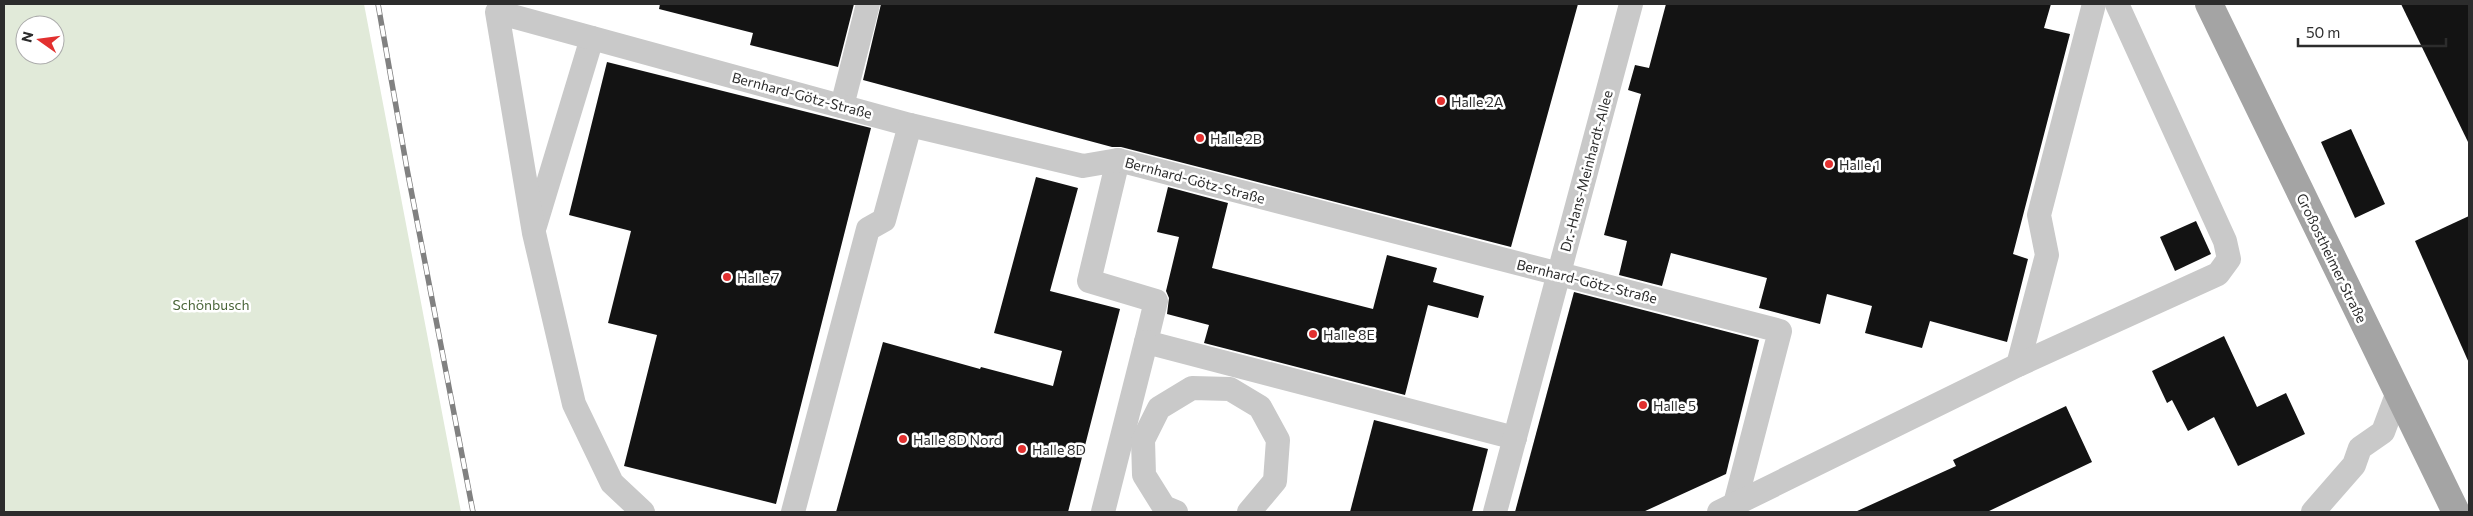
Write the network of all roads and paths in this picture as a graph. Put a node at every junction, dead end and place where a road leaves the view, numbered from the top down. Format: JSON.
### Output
{"nodes":[{"id":1,"x":868,"y":4,"type":"edge"},
{"id":2,"x":1631,"y":4,"type":"edge"},
{"id":3,"x":2209,"y":4,"type":"edge"},
{"id":4,"x":2107,"y":5,"type":"edge"},
{"id":5,"x":496,"y":8,"type":"edge"},
{"id":6,"x":592,"y":38,"type":"junction"},
{"id":7,"x":842,"y":106,"type":"junction"},
{"id":8,"x":910,"y":125,"type":"junction"},
{"id":9,"x":1118,"y":160,"type":"junction"},
{"id":10,"x":534,"y":233,"type":"junction"},
{"id":11,"x":1559,"y":274,"type":"junction"},
{"id":12,"x":1146,"y":342,"type":"junction"},
{"id":13,"x":2018,"y":365,"type":"junction"},
{"id":14,"x":2398,"y":392,"type":"junction"},
{"id":15,"x":1515,"y":438,"type":"junction"},
{"id":16,"x":1727,"y":508,"type":"edge"},
{"id":17,"x":643,"y":512,"type":"edge"},
{"id":18,"x":793,"y":512,"type":"edge"},
{"id":19,"x":1103,"y":512,"type":"edge"},
{"id":20,"x":1176,"y":512,"type":"edge"},
{"id":21,"x":1249,"y":512,"type":"edge"},
{"id":22,"x":1495,"y":512,"type":"edge"},
{"id":23,"x":2313,"y":512,"type":"edge"},
{"id":24,"x":2456,"y":512,"type":"edge"}],
"edges":[{"from":1,"to":7,"type":"street"},
{"from":2,"to":11,"type":"street","name":"Dr.-Hans-Meinhardt-Allee"},
{"from":3,"to":14,"type":"main road","name":"Großostheimer Straße"},
{"from":4,"to":13,"type":"street"},
{"from":4,"to":13,"type":"street"},
{"from":5,"to":6,"type":"street","name":"Bernhard-Götz-Straße"},
{"from":5,"to":10,"type":"street"},
{"from":6,"to":7,"type":"street","name":"Bernhard-Götz-Straße"},
{"from":6,"to":10,"type":"street"},
{"from":7,"to":8,"type":"street","name":"Bernhard-Götz-Straße"},
{"from":8,"to":9,"type":"street","name":"Bernhard-Götz-Straße"},
{"from":8,"to":18,"type":"street"},
{"from":9,"to":11,"type":"street","name":"Bernhard-Götz-Straße"},
{"from":9,"to":12,"type":"street"},
{"from":10,"to":17,"type":"street"},
{"from":11,"to":15,"type":"street","name":"Dr.-Hans-Meinhardt-Allee"},
{"from":11,"to":16,"type":"street","name":"Bernhard-Götz-Straße"},
{"from":12,"to":15,"type":"street"},
{"from":12,"to":19,"type":"street"},
{"from":13,"to":16,"type":"street"},
{"from":14,"to":23,"type":"street"},
{"from":14,"to":24,"type":"main road","name":"Großostheimer Straße"},
{"from":15,"to":22,"type":"street","name":"Dr.-Hans-Meinhardt-Allee"},
{"from":20,"to":21,"type":"street"}]}
